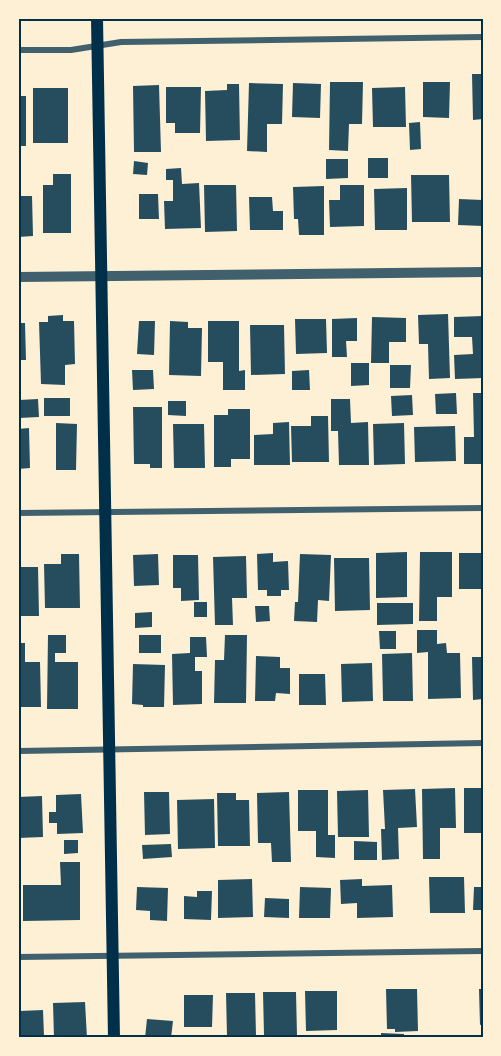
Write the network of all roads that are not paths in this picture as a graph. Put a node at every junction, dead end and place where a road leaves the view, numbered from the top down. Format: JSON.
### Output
{"nodes":[{"id":1,"x":97,"y":18,"type":"edge"},
{"id":2,"x":483,"y":37,"type":"edge"},
{"id":3,"x":97,"y":46,"type":"junction"},
{"id":4,"x":18,"y":51,"type":"edge"},
{"id":5,"x":483,"y":272,"type":"edge"},
{"id":6,"x":102,"y":276,"type":"junction"},
{"id":7,"x":18,"y":277,"type":"edge"},
{"id":8,"x":483,"y":508,"type":"edge"},
{"id":9,"x":105,"y":512,"type":"junction"},
{"id":10,"x":18,"y":513,"type":"edge"},
{"id":11,"x":483,"y":743,"type":"edge"},
{"id":12,"x":109,"y":750,"type":"junction"},
{"id":13,"x":18,"y":751,"type":"edge"},
{"id":14,"x":483,"y":951,"type":"edge"},
{"id":15,"x":113,"y":956,"type":"junction"},
{"id":16,"x":18,"y":957,"type":"edge"},
{"id":17,"x":114,"y":1038,"type":"edge"}],
"edges":[{"from":1,"to":3,"type":"main road"},
{"from":2,"to":3,"type":"street"},
{"from":3,"to":4,"type":"street"},
{"from":3,"to":6,"type":"main road"},
{"from":5,"to":6,"type":"street"},
{"from":6,"to":7,"type":"street"},
{"from":6,"to":9,"type":"main road"},
{"from":8,"to":9,"type":"street"},
{"from":9,"to":10,"type":"street"},
{"from":9,"to":12,"type":"main road"},
{"from":11,"to":12,"type":"street"},
{"from":12,"to":13,"type":"street"},
{"from":12,"to":15,"type":"main road"},
{"from":14,"to":15,"type":"street"},
{"from":15,"to":16,"type":"street"},
{"from":15,"to":17,"type":"main road"}]}
